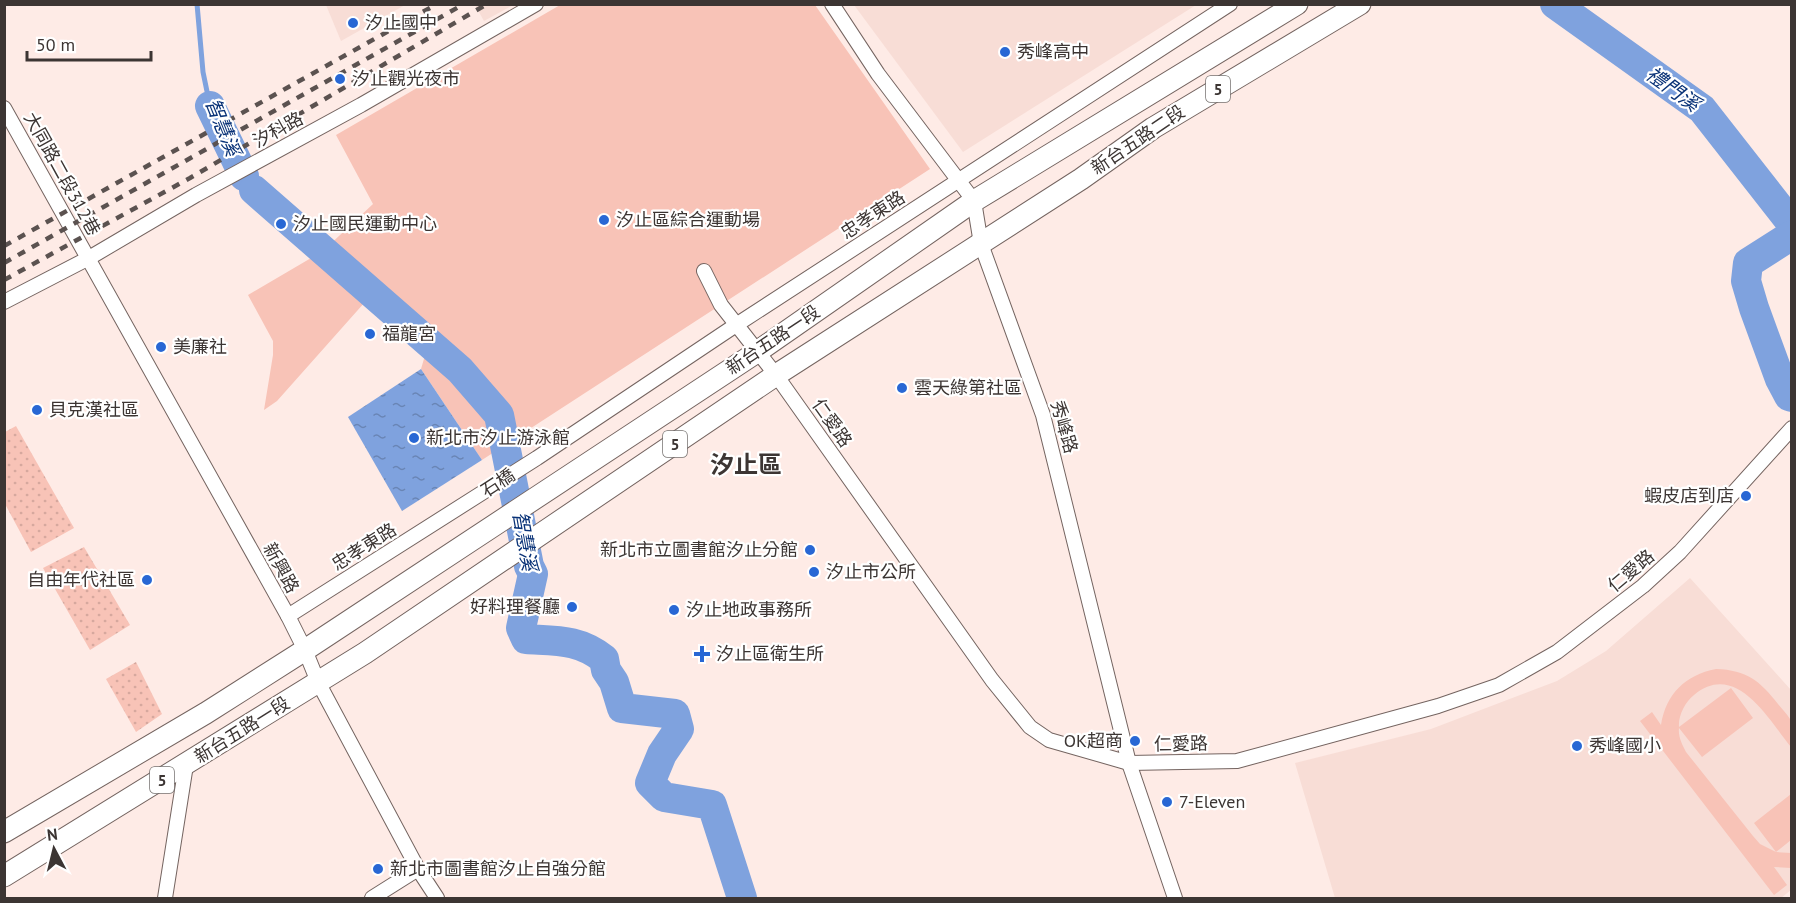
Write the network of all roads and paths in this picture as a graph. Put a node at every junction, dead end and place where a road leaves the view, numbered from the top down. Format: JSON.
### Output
{"nodes":[{"id":1,"x":536,"y":4,"type":"edge"},
{"id":2,"x":832,"y":4,"type":"edge"},
{"id":3,"x":1230,"y":4,"type":"edge"},
{"id":4,"x":1297,"y":4,"type":"edge"},
{"id":5,"x":1360,"y":4,"type":"edge"},
{"id":6,"x":4,"y":108,"type":"edge"},
{"id":7,"x":958,"y":180,"type":"junction"},
{"id":8,"x":974,"y":201,"type":"junction"},
{"id":9,"x":981,"y":244,"type":"junction"},
{"id":10,"x":89,"y":258,"type":"junction"},
{"id":11,"x":704,"y":271,"type":"dead end"},
{"id":12,"x":4,"y":302,"type":"edge"},
{"id":13,"x":736,"y":325,"type":"junction"},
{"id":14,"x":757,"y":352,"type":"junction"},
{"id":15,"x":776,"y":375,"type":"junction"},
{"id":16,"x":1791,"y":428,"type":"edge"},
{"id":17,"x":537,"y":458,"type":"joint"},
{"id":18,"x":570,"y":476,"type":"joint"},
{"id":19,"x":459,"y":508,"type":"joint"},
{"id":20,"x":466,"y":544,"type":"joint"},
{"id":21,"x":288,"y":616,"type":"junction"},
{"id":22,"x":305,"y":650,"type":"junction"},
{"id":23,"x":318,"y":682,"type":"junction"},
{"id":24,"x":1129,"y":763,"type":"junction"},
{"id":25,"x":186,"y":765,"type":"junction"},
{"id":26,"x":4,"y":832,"type":"edge"},
{"id":27,"x":418,"y":869,"type":"junction"},
{"id":28,"x":4,"y":876,"type":"edge"},
{"id":29,"x":165,"y":898,"type":"edge"},
{"id":30,"x":372,"y":898,"type":"edge"},
{"id":31,"x":437,"y":898,"type":"edge"},
{"id":32,"x":1175,"y":898,"type":"edge"}],
"edges":[{"from":1,"to":10,"type":"street","name":"汐科路"},
{"from":2,"to":7,"type":"street","name":"秀峰路"},
{"from":3,"to":7,"type":"street","name":"忠孝東路"},
{"from":4,"to":8,"type":"main road","name":"新台五路二段","number":"5"},
{"from":5,"to":9,"type":"main road","name":"新台五路二段","number":"5"},
{"from":6,"to":10,"type":"street","name":"大同路二段312巷"},
{"from":7,"to":8,"type":"street","name":"秀峰路"},
{"from":7,"to":13,"type":"street","name":"忠孝東路"},
{"from":8,"to":9,"type":"street","name":"秀峰路"},
{"from":8,"to":14,"type":"main road","name":"新台五路一段","number":"5"},
{"from":9,"to":15,"type":"main road","name":"新台五路一段","number":"5"},
{"from":9,"to":24,"type":"street","name":"秀峰路"},
{"from":10,"to":12,"type":"street","name":"汐科路"},
{"from":10,"to":21,"type":"street","name":"新興路"},
{"from":11,"to":13,"type":"street","name":"仁愛路"},
{"from":13,"to":14,"type":"street","name":"仁愛路"},
{"from":13,"to":17,"type":"street","name":"忠孝東路"},
{"from":14,"to":15,"type":"street","name":"仁愛路"},
{"from":14,"to":18,"type":"main road","name":"新台五路一段","number":"5"},
{"from":15,"to":23,"type":"main road","name":"新台五路一段","number":"5"},
{"from":15,"to":24,"type":"street","name":"仁愛路"},
{"from":16,"to":24,"type":"street","name":"仁愛路"},
{"from":17,"to":19,"type":"street","name":"石橋"},
{"from":18,"to":20,"type":"main road","name":"石橋","number":"5"},
{"from":19,"to":21,"type":"street","name":"忠孝東路"},
{"from":20,"to":22,"type":"main road","name":"新台五路一段","number":"5"},
{"from":21,"to":22,"type":"street","name":"新興路"},
{"from":22,"to":23,"type":"street","name":"新興路"},
{"from":22,"to":26,"type":"main road","name":"新台五路一段","number":"5"},
{"from":23,"to":25,"type":"main road","name":"新台五路一段","number":"5"},
{"from":23,"to":27,"type":"street","name":"新興路"},
{"from":24,"to":32,"type":"street","name":"秀峰路"},
{"from":25,"to":28,"type":"main road","name":"新台五路一段","number":"5"},
{"from":25,"to":29,"type":"street"},
{"from":27,"to":30,"type":"street"},
{"from":27,"to":31,"type":"street","name":"新興路"}]}
